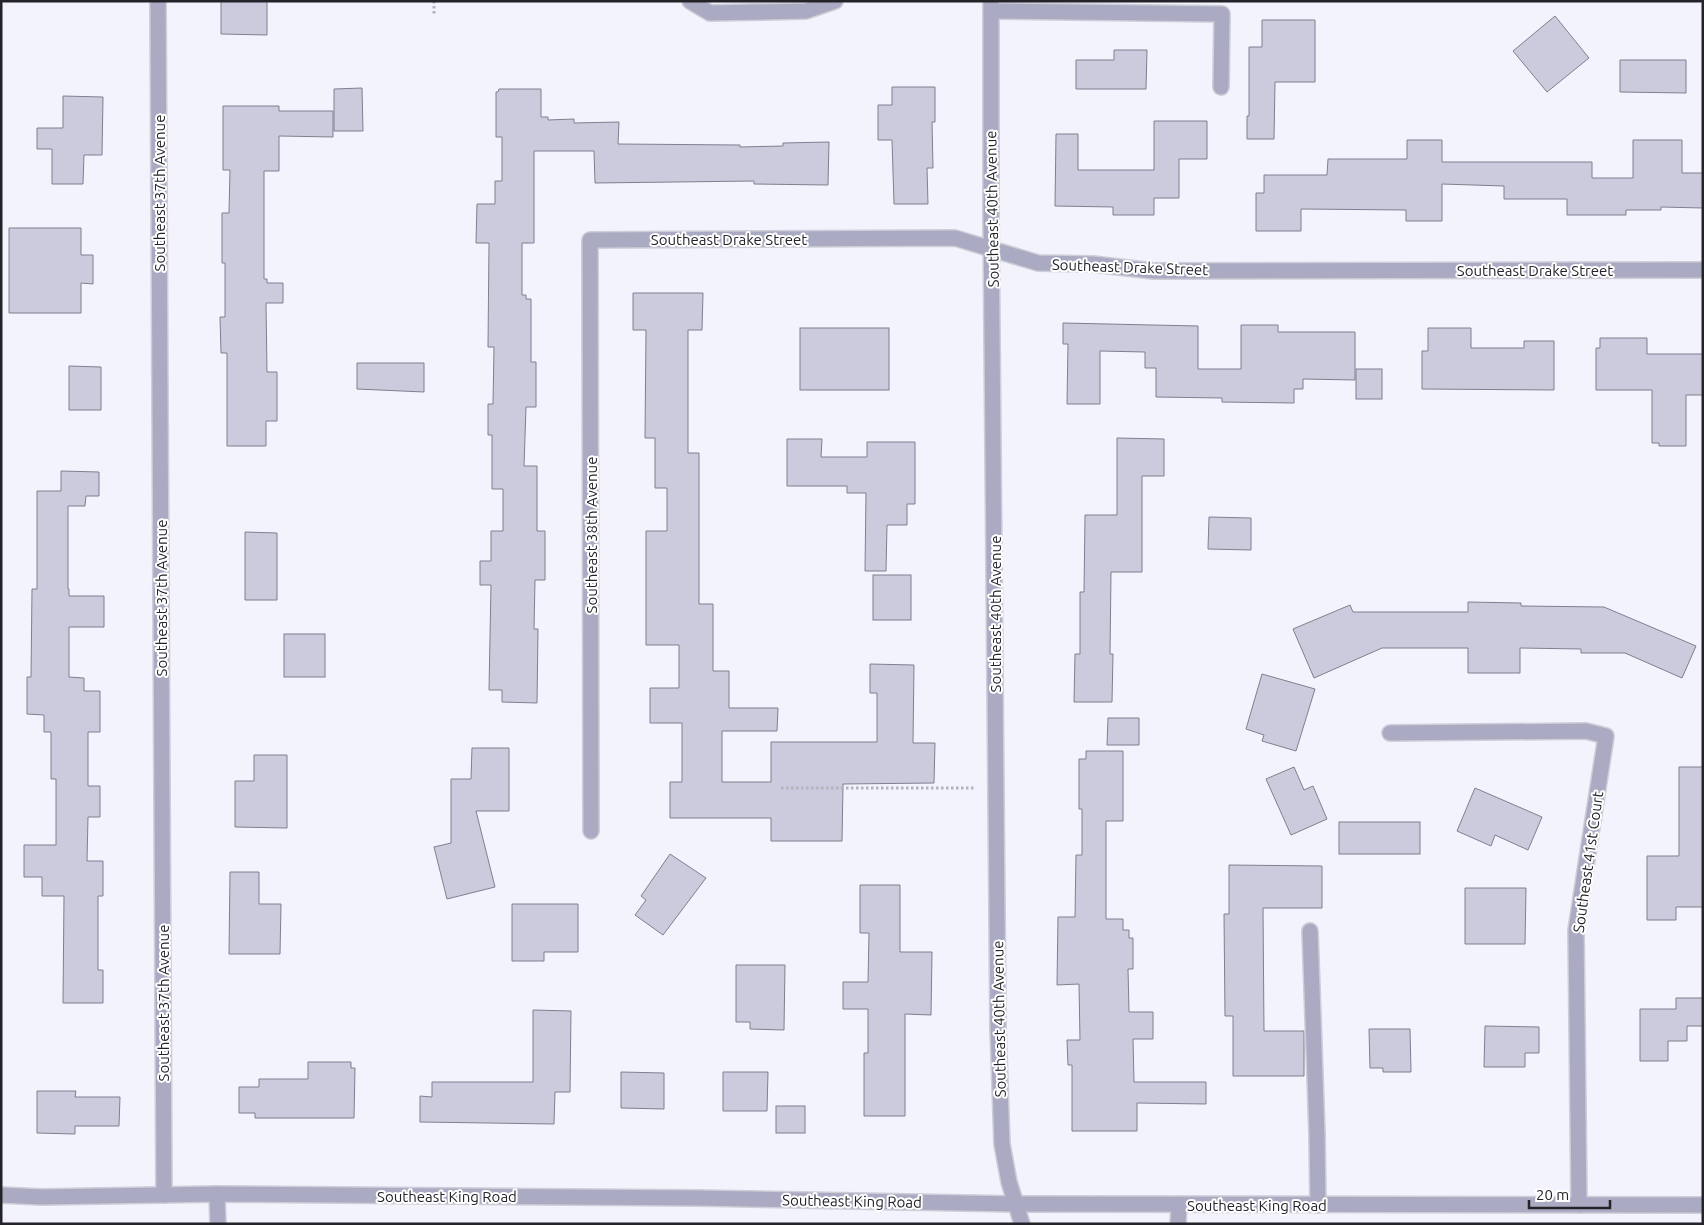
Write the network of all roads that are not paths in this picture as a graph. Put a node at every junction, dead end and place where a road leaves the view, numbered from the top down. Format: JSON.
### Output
{"nodes":[{"id":1,"x":158,"y":1,"type":"edge"},
{"id":2,"x":690,"y":1,"type":"edge"},
{"id":3,"x":835,"y":1,"type":"edge"},
{"id":4,"x":991,"y":6,"type":"edge"},
{"id":5,"x":1221,"y":88,"type":"dead end"},
{"id":6,"x":590,"y":240,"type":"joint"},
{"id":7,"x":992,"y":250,"type":"junction"},
{"id":8,"x":1703,"y":270,"type":"edge"},
{"id":9,"x":1390,"y":733,"type":"dead end"},
{"id":10,"x":591,"y":831,"type":"dead end"},
{"id":11,"x":1310,"y":931,"type":"dead end"},
{"id":12,"x":217,"y":1194,"type":"junction"},
{"id":13,"x":1,"y":1195,"type":"edge"},
{"id":14,"x":164,"y":1195,"type":"junction"},
{"id":15,"x":1016,"y":1204,"type":"junction"},
{"id":16,"x":1179,"y":1205,"type":"junction"},
{"id":17,"x":1318,"y":1205,"type":"junction"},
{"id":18,"x":1579,"y":1205,"type":"junction"},
{"id":19,"x":1703,"y":1205,"type":"edge"},
{"id":20,"x":218,"y":1224,"type":"edge"},
{"id":21,"x":1022,"y":1224,"type":"edge"},
{"id":22,"x":1178,"y":1224,"type":"edge"}],
"edges":[{"from":1,"to":14,"type":"street","name":"Southeast 37th Avenue"},
{"from":2,"to":3,"type":"street"},
{"from":4,"to":5,"type":"street"},
{"from":4,"to":7,"type":"street","name":"Southeast 40th Avenue"},
{"from":6,"to":7,"type":"street","name":"Southeast Drake Street"},
{"from":6,"to":10,"type":"street","name":"Southeast 38th Avenue"},
{"from":7,"to":8,"type":"street","name":"Southeast Drake Street"},
{"from":7,"to":15,"type":"street","name":"Southeast 40th Avenue"},
{"from":9,"to":18,"type":"street","name":"Southeast 41st Court"},
{"from":11,"to":17,"type":"street"},
{"from":12,"to":14,"type":"street","name":"Southeast King Road"},
{"from":12,"to":15,"type":"street","name":"Southeast King Road"},
{"from":12,"to":20,"type":"street"},
{"from":13,"to":14,"type":"street","name":"Southeast King Road"},
{"from":15,"to":16,"type":"street","name":"Southeast King Road"},
{"from":15,"to":21,"type":"street","name":"Southeast 40th Avenue"},
{"from":16,"to":17,"type":"street","name":"Southeast King Road"},
{"from":16,"to":22,"type":"street"},
{"from":17,"to":18,"type":"street","name":"Southeast King Road"},
{"from":18,"to":19,"type":"street","name":"Southeast King Road"}]}
